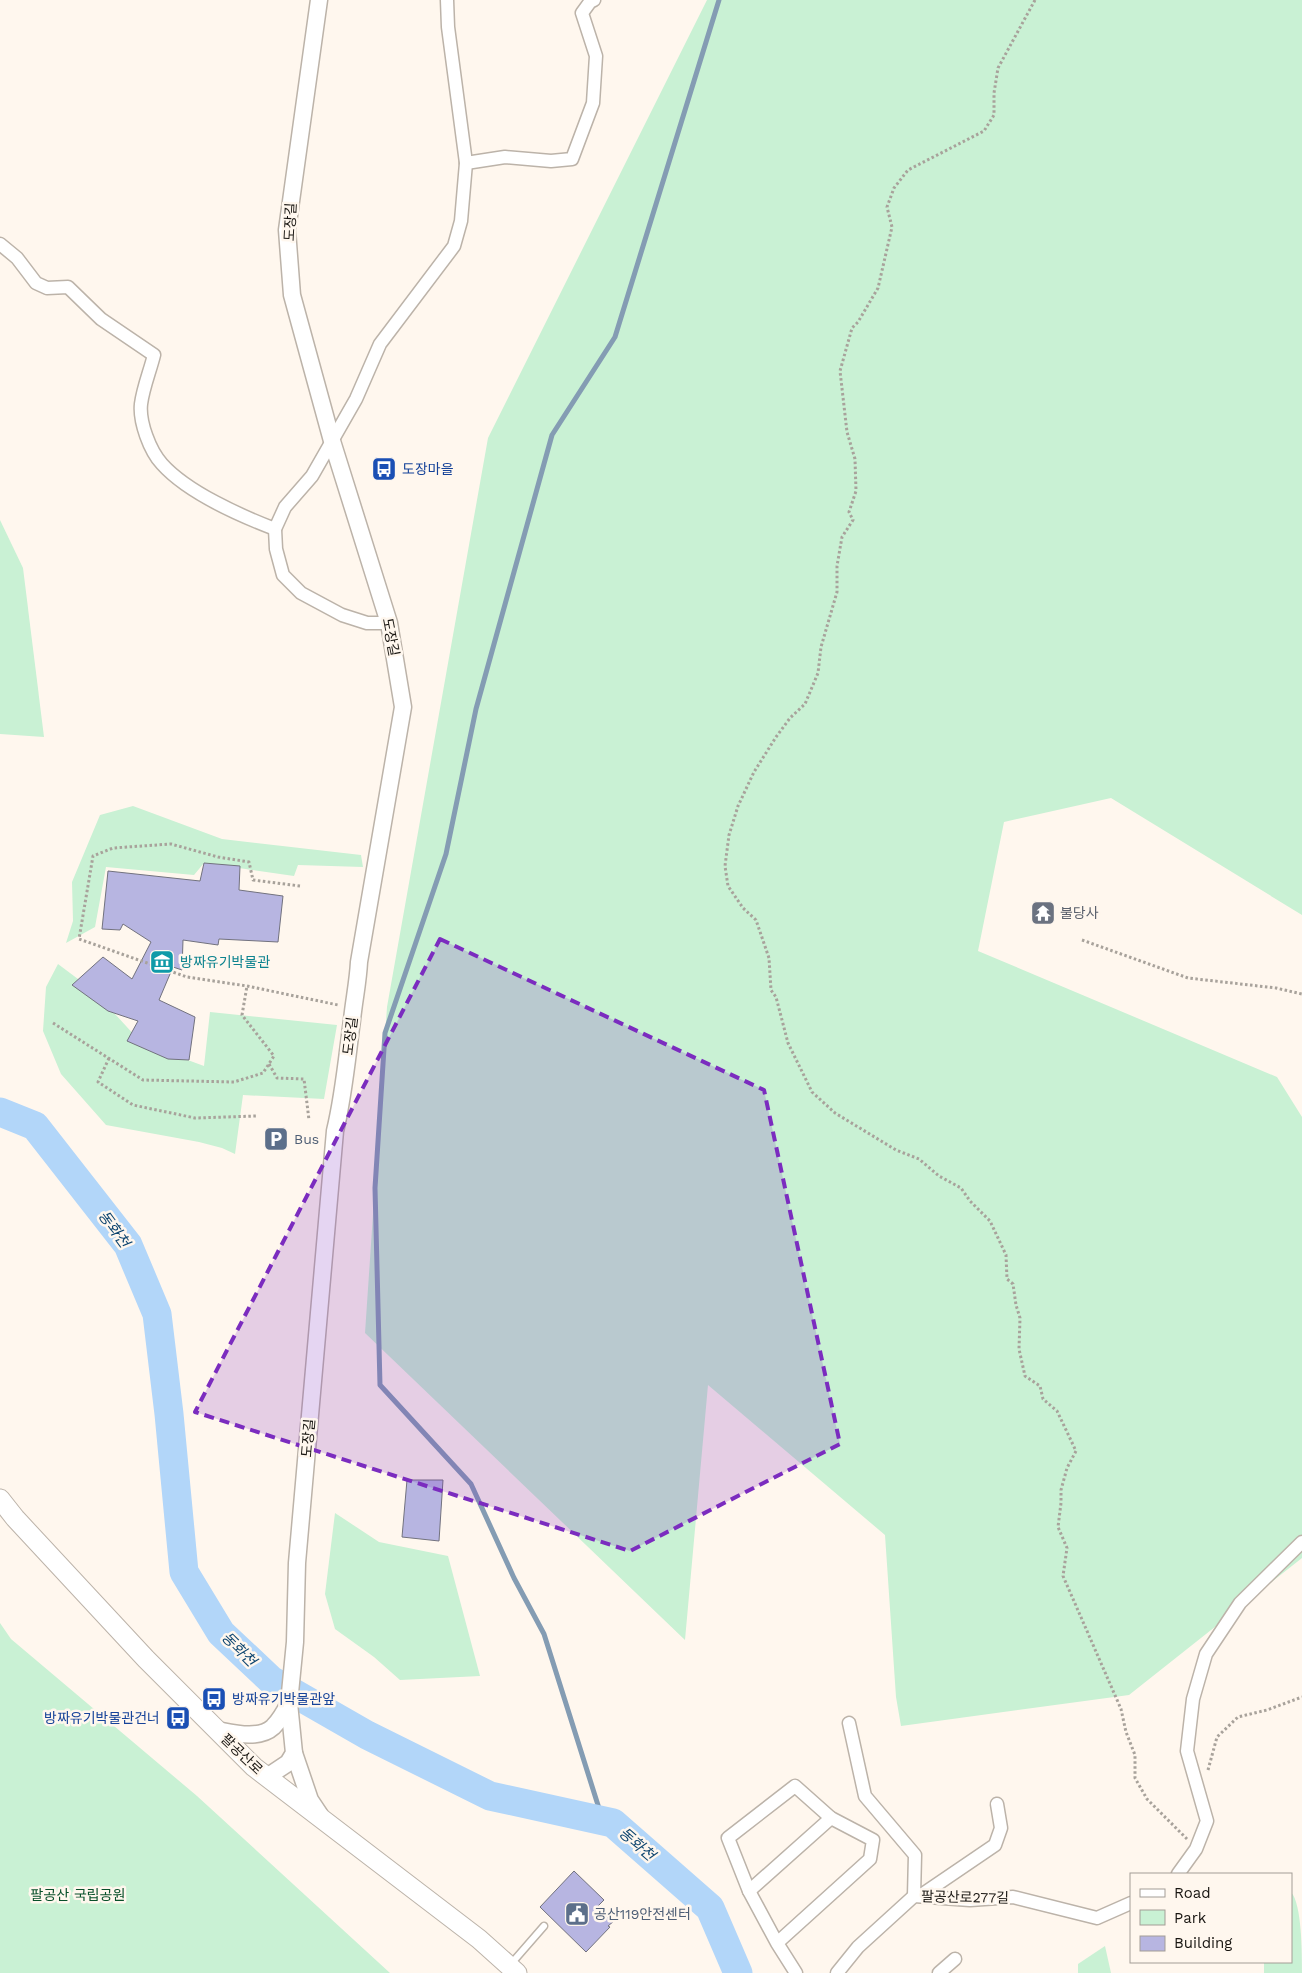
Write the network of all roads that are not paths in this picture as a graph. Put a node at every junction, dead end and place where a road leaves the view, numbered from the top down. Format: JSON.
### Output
{"nodes":[{"id":1,"x":319,"y":0,"type":"edge"},
{"id":2,"x":446,"y":0,"type":"edge"},
{"id":3,"x":594,"y":0,"type":"edge"},
{"id":4,"x":466,"y":163,"type":"junction"},
{"id":5,"x":0,"y":244,"type":"edge"},
{"id":6,"x":332,"y":441,"type":"junction"},
{"id":7,"x":276,"y":529,"type":"junction"},
{"id":8,"x":389,"y":623,"type":"junction"},
{"id":9,"x":0,"y":1500,"type":"edge"},
{"id":10,"x":1302,"y":1542,"type":"edge"},
{"id":11,"x":289,"y":1703,"type":"junction"},
{"id":12,"x":849,"y":1723,"type":"dead end"},
{"id":13,"x":217,"y":1730,"type":"junction"},
{"id":14,"x":293,"y":1746,"type":"junction"},
{"id":15,"x":267,"y":1777,"type":"junction"},
{"id":16,"x":997,"y":1804,"type":"dead end"},
{"id":17,"x":831,"y":1818,"type":"junction"},
{"id":18,"x":326,"y":1823,"type":"junction"},
{"id":19,"x":1179,"y":1873,"type":"edge"},
{"id":20,"x":749,"y":1891,"type":"junction"},
{"id":21,"x":917,"y":1896,"type":"junction"},
{"id":22,"x":1130,"y":1903,"type":"edge"},
{"id":23,"x":544,"y":1926,"type":"dead end"},
{"id":24,"x":777,"y":1943,"type":"junction"},
{"id":25,"x":955,"y":1959,"type":"dead end"},
{"id":26,"x":513,"y":1969,"type":"edge"},
{"id":27,"x":796,"y":1973,"type":"edge"},
{"id":28,"x":838,"y":1973,"type":"edge"},
{"id":29,"x":939,"y":1973,"type":"edge"}],
"edges":[{"from":1,"to":6,"type":"street","name":"도장길"},
{"from":2,"to":4,"type":"street"},
{"from":3,"to":4,"type":"street"},
{"from":4,"to":6,"type":"street"},
{"from":5,"to":7,"type":"street"},
{"from":6,"to":7,"type":"street"},
{"from":6,"to":8,"type":"street","name":"도장길"},
{"from":7,"to":8,"type":"street"},
{"from":8,"to":11,"type":"street","name":"도장길"},
{"from":9,"to":13,"type":"main road","name":"팔공산로"},
{"from":10,"to":19,"type":"street"},
{"from":11,"to":13,"type":"street"},
{"from":11,"to":14,"type":"street","name":"도장길"},
{"from":12,"to":21,"type":"street","name":"팔공산로277길"},
{"from":13,"to":15,"type":"main road","name":"팔공산로"},
{"from":14,"to":15,"type":"street"},
{"from":14,"to":18,"type":"street","name":"도장길"},
{"from":15,"to":18,"type":"main road","name":"팔공산로"},
{"from":16,"to":21,"type":"street"},
{"from":17,"to":20,"type":"street"},
{"from":17,"to":20,"type":"street"},
{"from":17,"to":24,"type":"street"},
{"from":18,"to":26,"type":"main road","name":"팔공산로"},
{"from":20,"to":24,"type":"street"},
{"from":21,"to":22,"type":"street","name":"팔공산로277길"},
{"from":21,"to":28,"type":"street","name":"팔공산로277길"},
{"from":23,"to":26,"type":"lane"},
{"from":24,"to":27,"type":"street"},
{"from":25,"to":29,"type":"street"}]}
